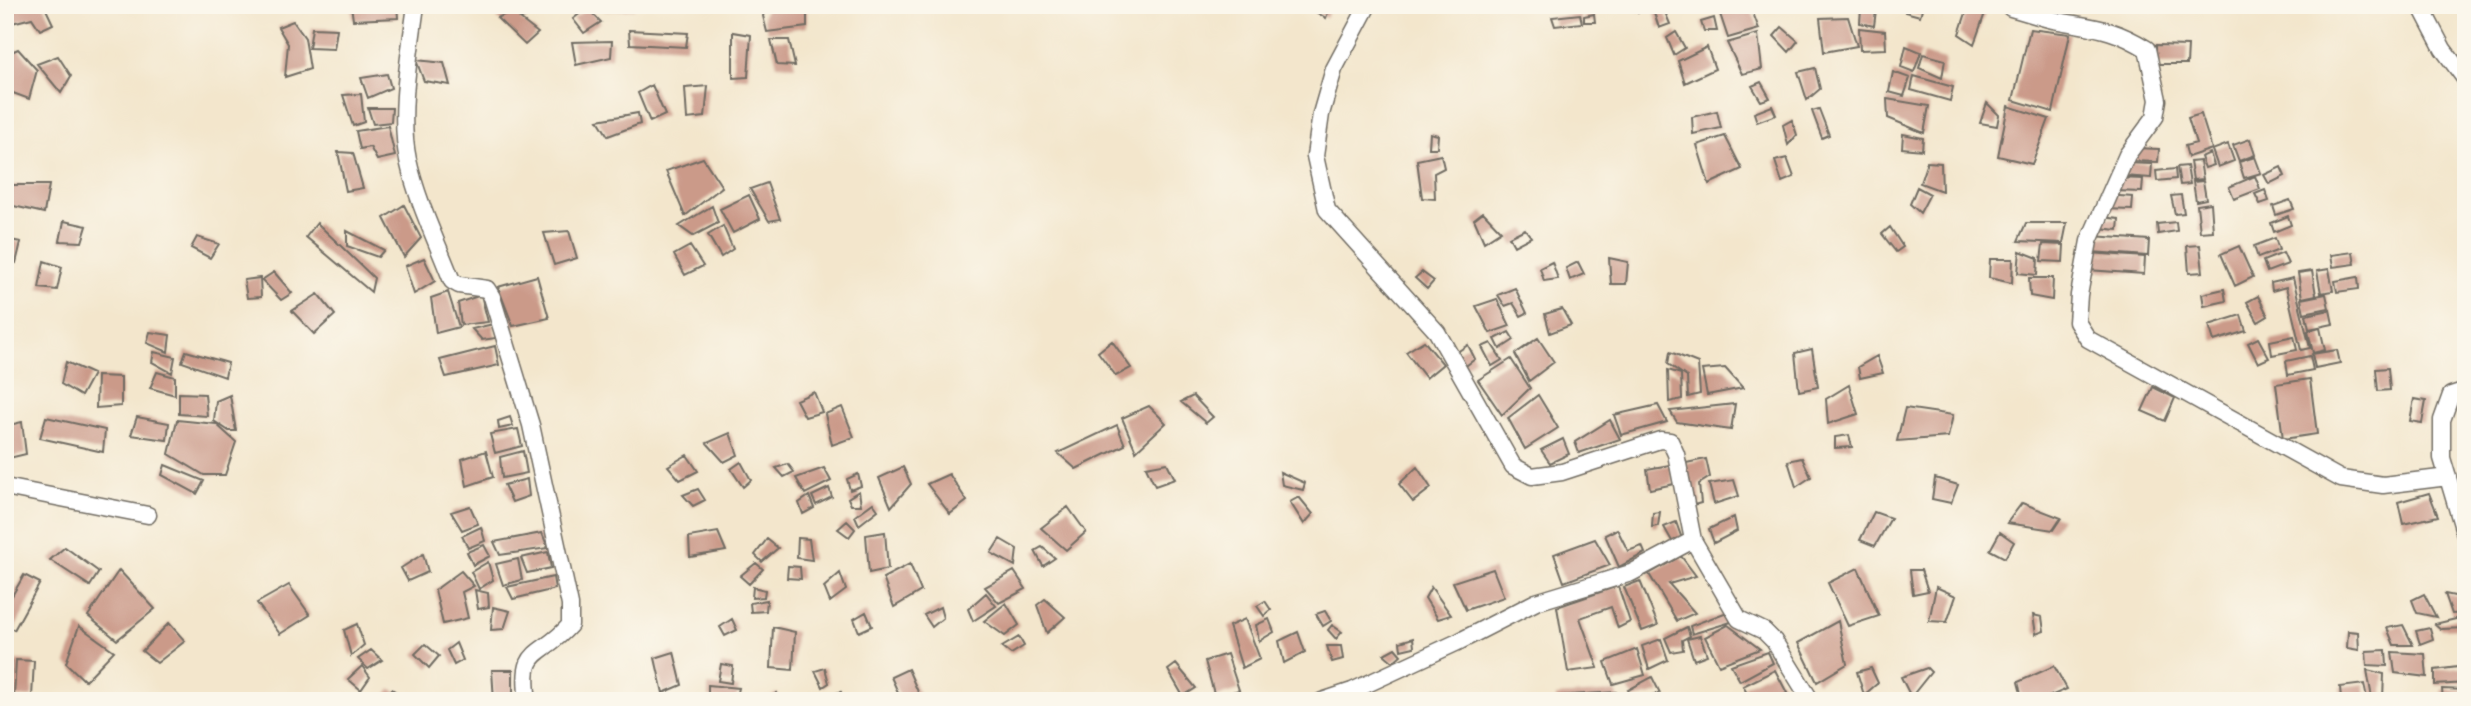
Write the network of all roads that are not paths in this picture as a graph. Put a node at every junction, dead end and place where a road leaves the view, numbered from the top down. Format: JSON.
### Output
{"nodes":[{"id":1,"x":416,"y":5,"type":"edge"},
{"id":2,"x":1368,"y":5,"type":"edge"},
{"id":3,"x":2008,"y":5,"type":"edge"},
{"id":4,"x":2420,"y":5,"type":"edge"},
{"id":5,"x":2466,"y":80,"type":"edge"},
{"id":6,"x":2466,"y":390,"type":"edge"},
{"id":7,"x":2448,"y":477,"type":"junction"},
{"id":8,"x":5,"y":487,"type":"edge"},
{"id":9,"x":148,"y":515,"type":"dead end"},
{"id":10,"x":2466,"y":538,"type":"edge"},
{"id":11,"x":1693,"y":540,"type":"junction"},
{"id":12,"x":528,"y":701,"type":"edge"},
{"id":13,"x":1322,"y":701,"type":"edge"},
{"id":14,"x":1811,"y":701,"type":"edge"}],
"edges":[{"from":1,"to":12,"type":"street"},
{"from":2,"to":11,"type":"street"},
{"from":3,"to":7,"type":"street"},
{"from":4,"to":5,"type":"street"},
{"from":6,"to":7,"type":"street"},
{"from":7,"to":10,"type":"street"},
{"from":8,"to":9,"type":"street"},
{"from":11,"to":13,"type":"street"},
{"from":11,"to":14,"type":"street"}]}
